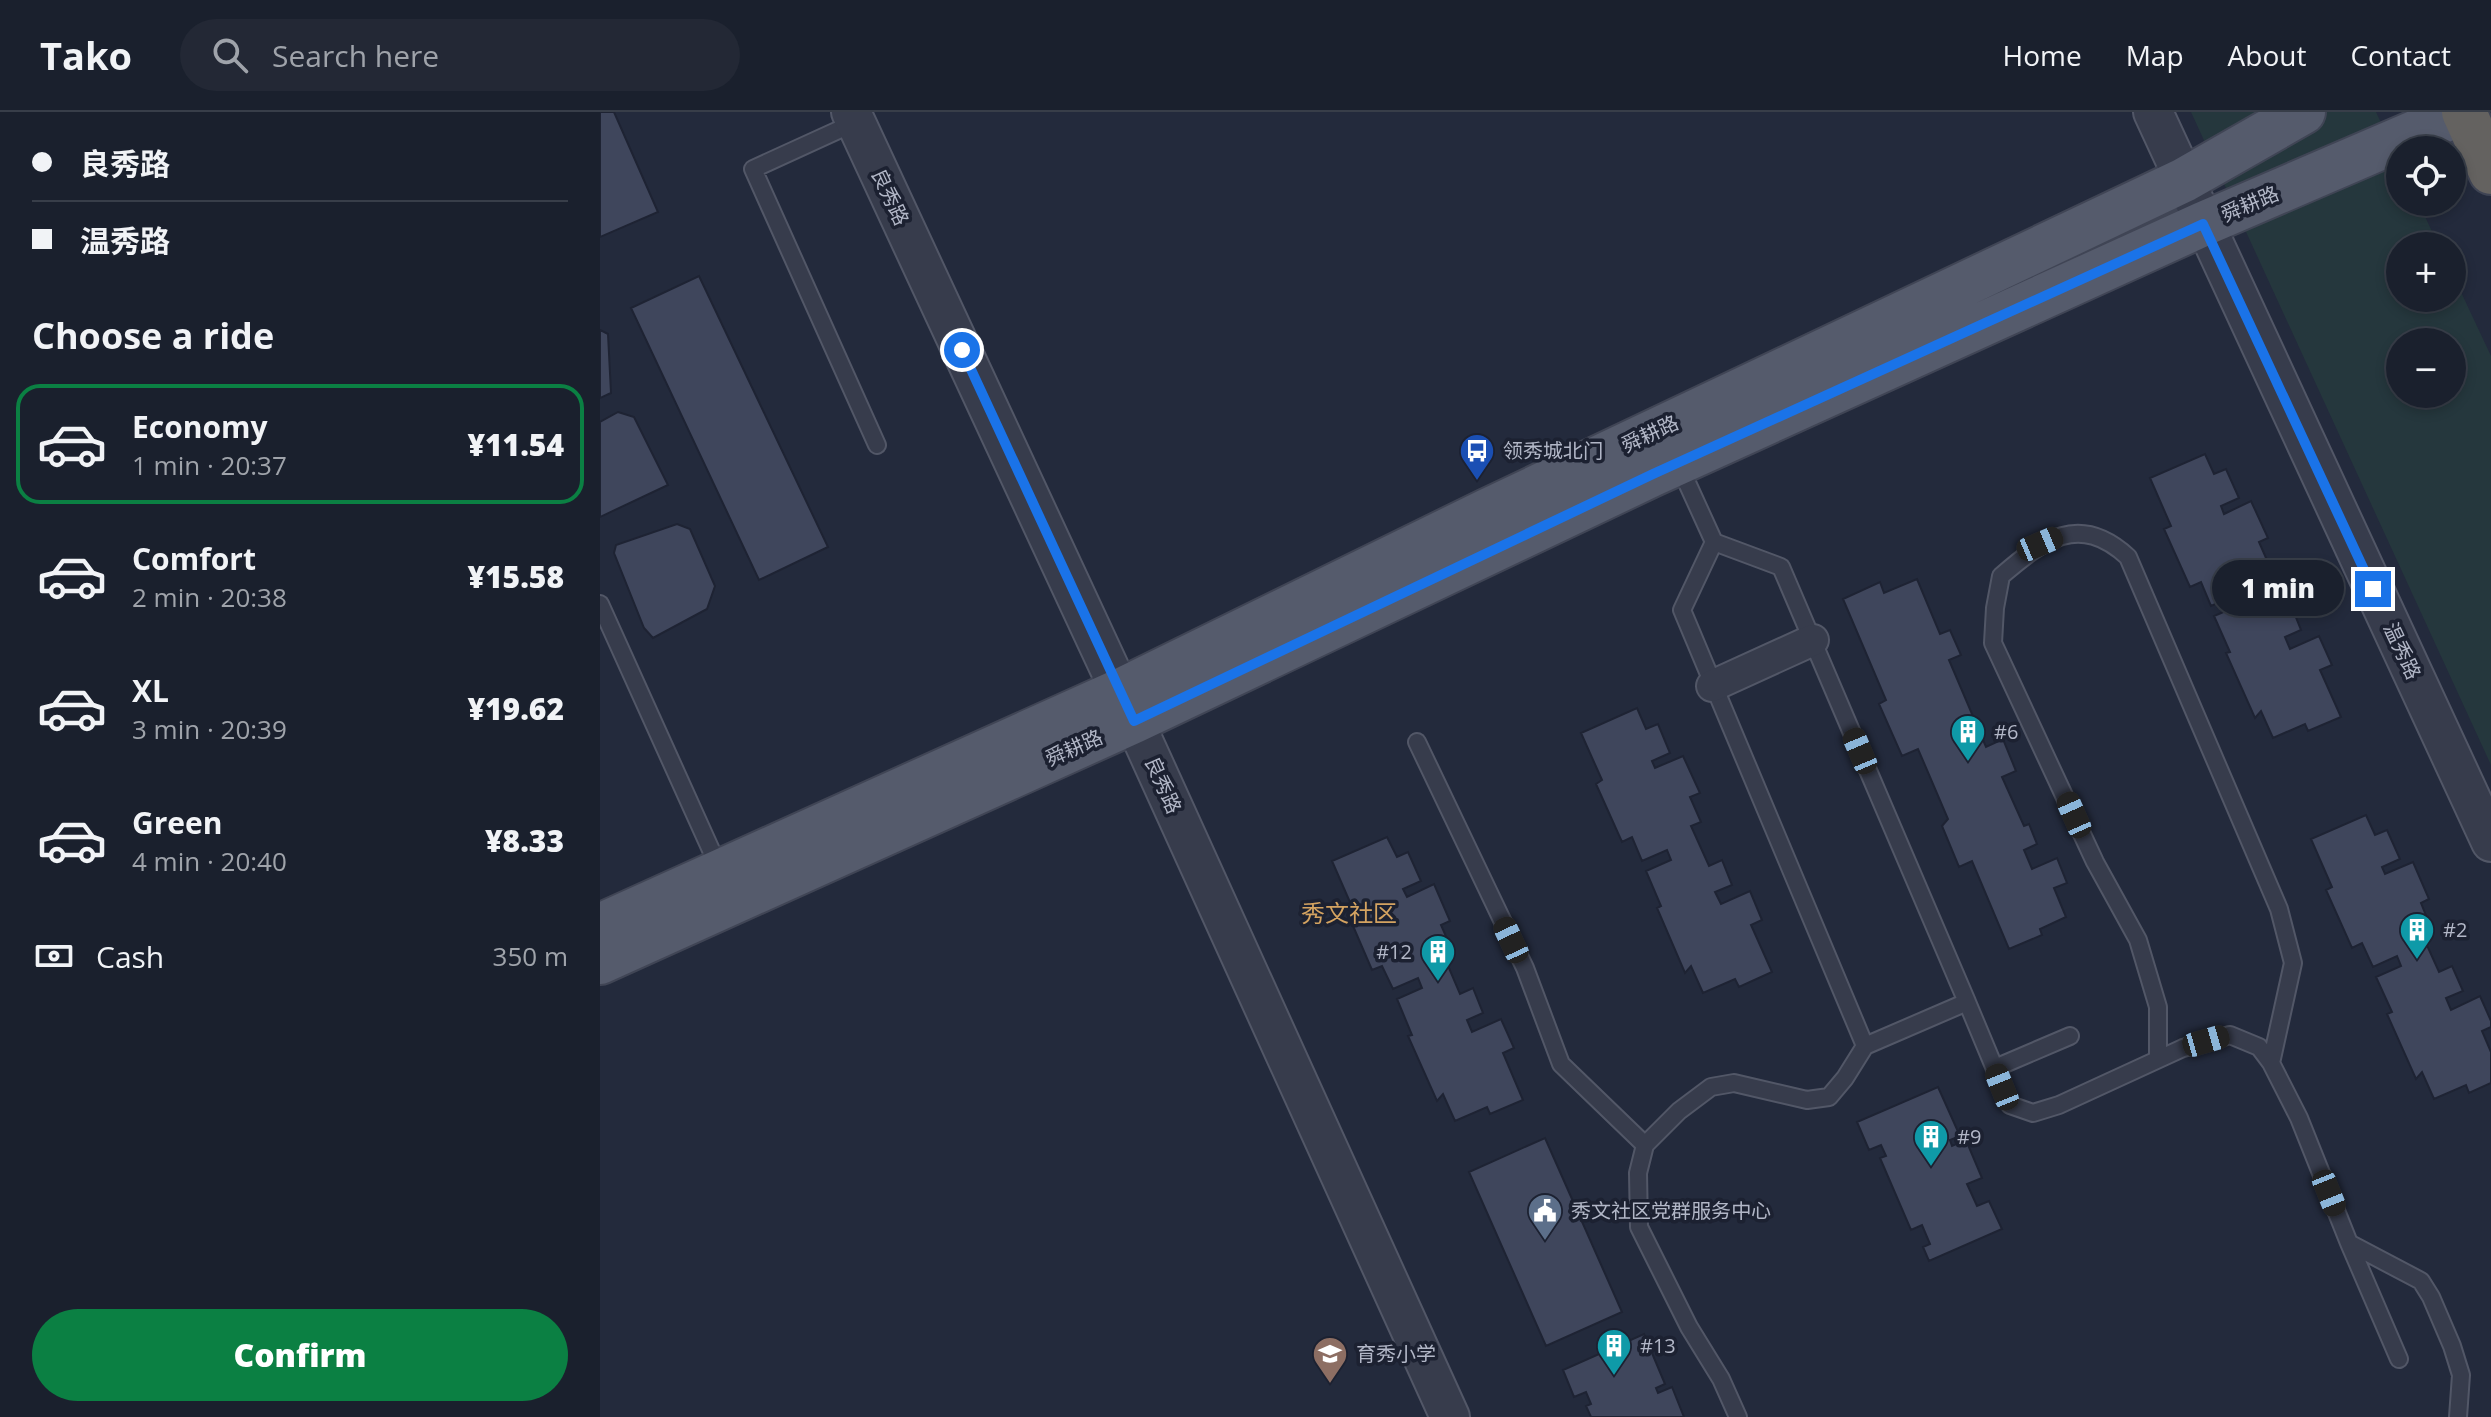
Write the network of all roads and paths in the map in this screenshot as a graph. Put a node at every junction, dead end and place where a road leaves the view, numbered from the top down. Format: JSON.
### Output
{"nodes":[{"id":1,"x":2153,"y":112,"type":"edge"},
{"id":2,"x":2303,"y":112,"type":"edge"},
{"id":3,"x":2464,"y":112,"type":"edge"},
{"id":4,"x":853,"y":117,"type":"edge"},
{"id":5,"x":2491,"y":172,"type":"edge"},
{"id":6,"x":2184,"y":180,"type":"junction"},
{"id":7,"x":2203,"y":224,"type":"junction"},
{"id":8,"x":877,"y":445,"type":"dead end"},
{"id":9,"x":1678,"y":463,"type":"junction"},
{"id":10,"x":1714,"y":542,"type":"junction"},
{"id":11,"x":600,"y":604,"type":"edge"},
{"id":12,"x":1813,"y":640,"type":"junction"},
{"id":13,"x":1712,"y":686,"type":"junction"},
{"id":14,"x":1127,"y":706,"type":"junction"},
{"id":15,"x":1417,"y":742,"type":"dead end"},
{"id":16,"x":2491,"y":842,"type":"edge"},
{"id":17,"x":721,"y":872,"type":"junction"},
{"id":18,"x":600,"y":926,"type":"edge"},
{"id":19,"x":600,"y":962,"type":"edge"},
{"id":20,"x":1967,"y":1002,"type":"junction"},
{"id":21,"x":2070,"y":1036,"type":"dead end"},
{"id":22,"x":1865,"y":1046,"type":"junction"},
{"id":23,"x":2158,"y":1059,"type":"junction"},
{"id":24,"x":2271,"y":1063,"type":"junction"},
{"id":25,"x":1995,"y":1068,"type":"junction"},
{"id":26,"x":1645,"y":1145,"type":"junction"},
{"id":27,"x":2349,"y":1243,"type":"junction"},
{"id":28,"x":2399,"y":1359,"type":"dead end"},
{"id":29,"x":1450,"y":1417,"type":"edge"},
{"id":30,"x":1738,"y":1417,"type":"edge"},
{"id":31,"x":2458,"y":1417,"type":"edge"}],
"edges":[{"from":1,"to":6,"type":"street","name":"温秀路"},
{"from":2,"to":6,"type":"main road","name":"舜耕路"},
{"from":3,"to":5,"type":"highway"},
{"from":3,"to":7,"type":"main road","name":"舜耕路"},
{"from":4,"to":8,"type":"lane"},
{"from":4,"to":14,"type":"street","name":"良秀路"},
{"from":6,"to":7,"type":"street","name":"温秀路"},
{"from":6,"to":14,"type":"main road","name":"舜耕路"},
{"from":7,"to":9,"type":"main road","name":"舜耕路"},
{"from":7,"to":16,"type":"street","name":"温秀路"},
{"from":9,"to":10,"type":"lane"},
{"from":9,"to":14,"type":"main road","name":"舜耕路"},
{"from":10,"to":12,"type":"lane"},
{"from":10,"to":13,"type":"lane"},
{"from":11,"to":17,"type":"lane"},
{"from":12,"to":13,"type":"street"},
{"from":12,"to":20,"type":"lane"},
{"from":13,"to":22,"type":"lane"},
{"from":14,"to":17,"type":"main road","name":"舜耕路"},
{"from":14,"to":19,"type":"main road","name":"舜耕路"},
{"from":14,"to":29,"type":"street","name":"良秀路"},
{"from":15,"to":26,"type":"lane"},
{"from":17,"to":18,"type":"main road","name":"舜耕路"},
{"from":20,"to":22,"type":"lane"},
{"from":20,"to":25,"type":"lane"},
{"from":21,"to":25,"type":"lane"},
{"from":22,"to":26,"type":"lane"},
{"from":23,"to":24,"type":"lane"},
{"from":23,"to":24,"type":"lane"},
{"from":23,"to":25,"type":"lane"},
{"from":24,"to":27,"type":"lane"},
{"from":26,"to":30,"type":"lane"},
{"from":27,"to":28,"type":"lane"},
{"from":27,"to":31,"type":"lane"}]}
